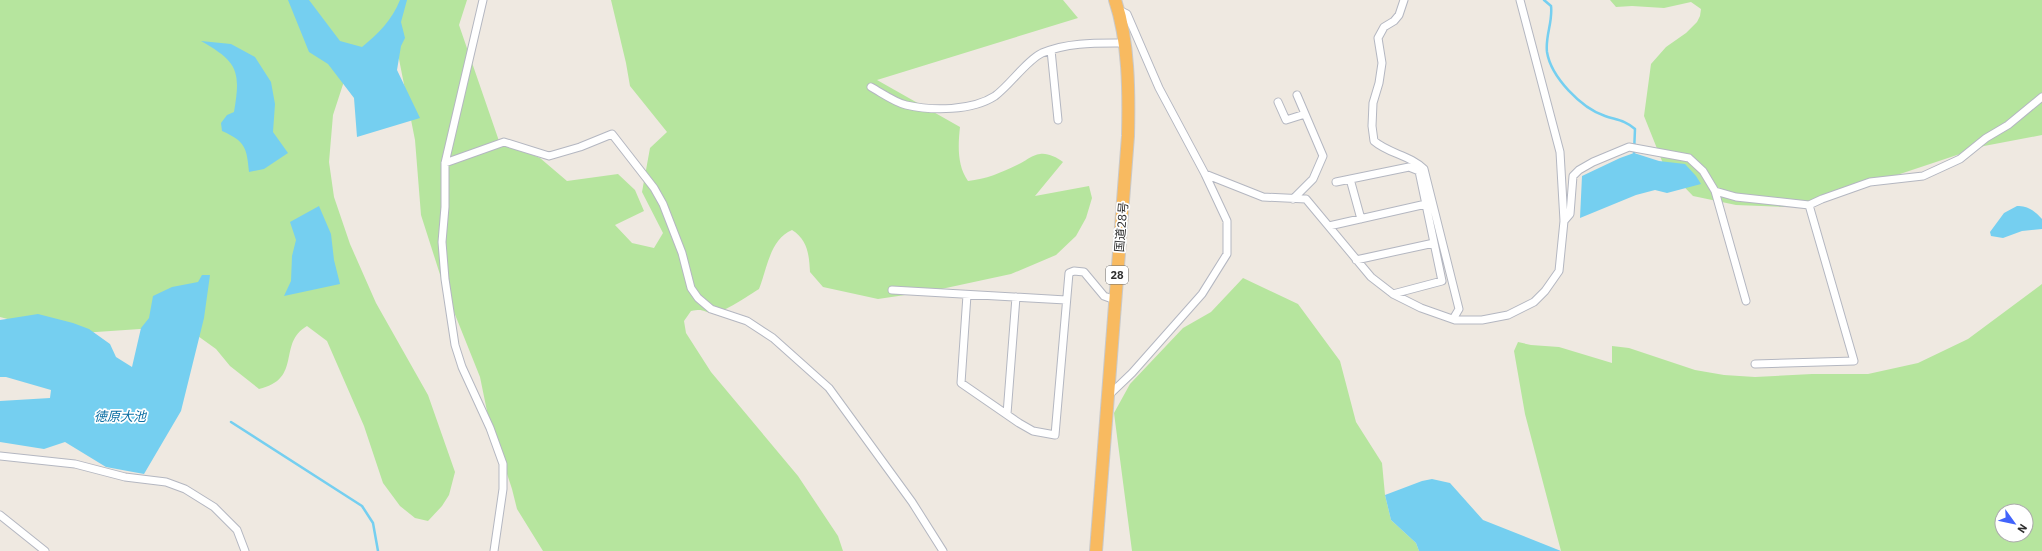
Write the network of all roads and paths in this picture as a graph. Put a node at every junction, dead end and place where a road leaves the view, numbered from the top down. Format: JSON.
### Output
{"nodes":[{"id":1,"x":483,"y":0,"type":"edge"},
{"id":2,"x":1404,"y":0,"type":"edge"},
{"id":3,"x":1520,"y":0,"type":"edge"},
{"id":4,"x":1117,"y":5,"type":"edge"},
{"id":5,"x":1124,"y":43,"type":"junction"},
{"id":6,"x":1051,"y":50,"type":"junction"},
{"id":7,"x":871,"y":87,"type":"dead end"},
{"id":8,"x":1297,"y":94,"type":"dead end"},
{"id":9,"x":2042,"y":97,"type":"edge"},
{"id":10,"x":1278,"y":102,"type":"dead end"},
{"id":11,"x":1305,"y":114,"type":"junction"},
{"id":12,"x":1058,"y":120,"type":"dead end"},
{"id":13,"x":445,"y":163,"type":"junction"},
{"id":14,"x":1205,"y":174,"type":"junction"},
{"id":15,"x":1350,"y":179,"type":"junction"},
{"id":16,"x":1336,"y":182,"type":"dead end"},
{"id":17,"x":1715,"y":191,"type":"junction"},
{"id":18,"x":1293,"y":199,"type":"junction"},
{"id":19,"x":1426,"y":204,"type":"junction"},
{"id":20,"x":1809,"y":205,"type":"junction"},
{"id":21,"x":1361,"y":219,"type":"junction"},
{"id":22,"x":1564,"y":221,"type":"junction"},
{"id":23,"x":1329,"y":226,"type":"junction"},
{"id":24,"x":1434,"y":243,"type":"junction"},
{"id":25,"x":1356,"y":260,"type":"junction"},
{"id":26,"x":892,"y":290,"type":"dead end"},
{"id":27,"x":1393,"y":294,"type":"junction"},
{"id":28,"x":967,"y":295,"type":"junction"},
{"id":29,"x":1016,"y":297,"type":"junction"},
{"id":30,"x":1066,"y":300,"type":"junction"},
{"id":31,"x":1115,"y":300,"type":"junction"},
{"id":32,"x":1746,"y":301,"type":"dead end"},
{"id":33,"x":1453,"y":319,"type":"junction"},
{"id":34,"x":1755,"y":364,"type":"dead end"},
{"id":35,"x":1109,"y":395,"type":"junction"},
{"id":36,"x":1007,"y":414,"type":"junction"},
{"id":37,"x":0,"y":456,"type":"edge"},
{"id":38,"x":0,"y":515,"type":"edge"},
{"id":39,"x":45,"y":551,"type":"edge"},
{"id":40,"x":245,"y":551,"type":"edge"},
{"id":41,"x":494,"y":551,"type":"edge"},
{"id":42,"x":943,"y":551,"type":"edge"},
{"id":43,"x":1096,"y":551,"type":"edge"}],
"edges":[{"from":1,"to":13,"type":"street"},
{"from":2,"to":33,"type":"street"},
{"from":3,"to":22,"type":"street"},
{"from":4,"to":5,"type":"highway","name":"国道28号","number":"28"},
{"from":4,"to":14,"type":"street"},
{"from":5,"to":6,"type":"street"},
{"from":5,"to":31,"type":"highway","name":"国道28号","number":"28"},
{"from":6,"to":7,"type":"street"},
{"from":6,"to":12,"type":"street"},
{"from":8,"to":11,"type":"street"},
{"from":9,"to":20,"type":"street"},
{"from":10,"to":11,"type":"street"},
{"from":11,"to":18,"type":"street"},
{"from":13,"to":41,"type":"street"},
{"from":13,"to":42,"type":"street"},
{"from":14,"to":18,"type":"street"},
{"from":14,"to":35,"type":"street"},
{"from":15,"to":16,"type":"street"},
{"from":15,"to":19,"type":"street"},
{"from":15,"to":21,"type":"street"},
{"from":17,"to":20,"type":"street"},
{"from":17,"to":22,"type":"street"},
{"from":17,"to":32,"type":"street"},
{"from":18,"to":23,"type":"street"},
{"from":19,"to":21,"type":"street"},
{"from":19,"to":24,"type":"street"},
{"from":20,"to":34,"type":"street"},
{"from":21,"to":23,"type":"street"},
{"from":22,"to":33,"type":"street"},
{"from":23,"to":25,"type":"street"},
{"from":24,"to":25,"type":"street"},
{"from":24,"to":27,"type":"street"},
{"from":25,"to":27,"type":"street"},
{"from":26,"to":28,"type":"street"},
{"from":27,"to":33,"type":"street"},
{"from":28,"to":29,"type":"street"},
{"from":28,"to":36,"type":"street"},
{"from":29,"to":30,"type":"street"},
{"from":29,"to":36,"type":"street"},
{"from":30,"to":31,"type":"street"},
{"from":30,"to":36,"type":"street"},
{"from":31,"to":35,"type":"highway","name":"国道28号","number":"28"},
{"from":35,"to":43,"type":"highway","name":"国道28号","number":"28"},
{"from":37,"to":40,"type":"street"},
{"from":38,"to":39,"type":"street"}]}
